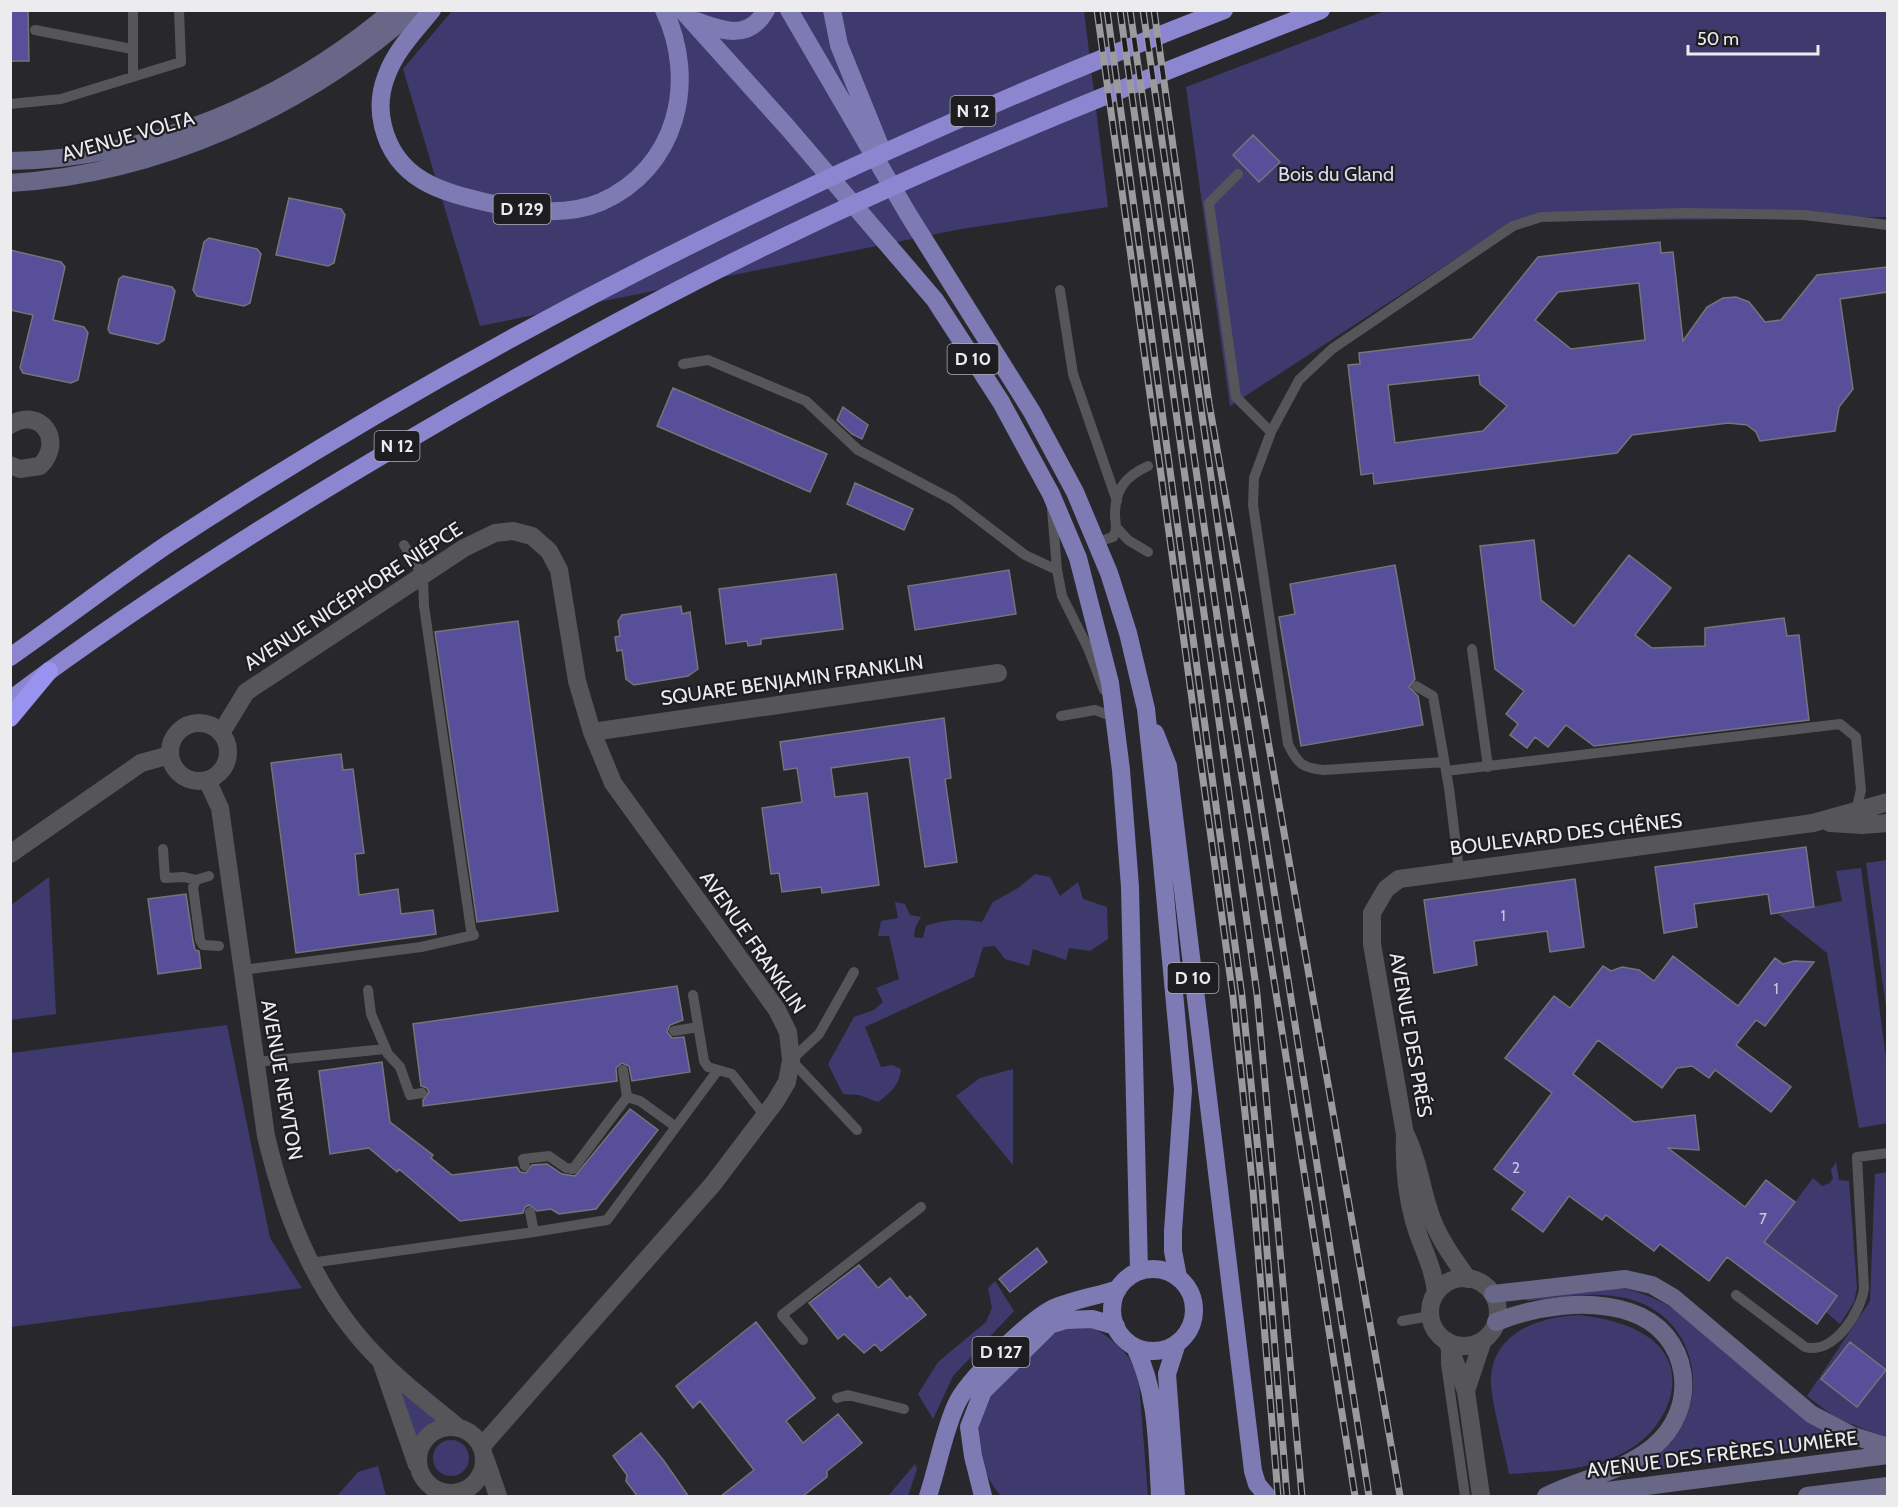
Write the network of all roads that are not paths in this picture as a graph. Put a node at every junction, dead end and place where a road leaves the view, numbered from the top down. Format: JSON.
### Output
{"nodes":[{"id":1,"x":133,"y":10,"type":"edge"},
{"id":2,"x":179,"y":10,"type":"edge"},
{"id":3,"x":393,"y":10,"type":"edge"},
{"id":4,"x":414,"y":10,"type":"edge"},
{"id":5,"x":432,"y":10,"type":"edge"},
{"id":6,"x":664,"y":10,"type":"edge"},
{"id":7,"x":766,"y":10,"type":"edge"},
{"id":8,"x":789,"y":10,"type":"edge"},
{"id":9,"x":832,"y":10,"type":"edge"},
{"id":10,"x":1224,"y":10,"type":"edge"},
{"id":11,"x":1321,"y":10,"type":"edge"},
{"id":12,"x":688,"y":13,"type":"edge"},
{"id":13,"x":35,"y":30,"type":"dead end"},
{"id":14,"x":132,"y":49,"type":"junction"},
{"id":15,"x":133,"y":77,"type":"junction"},
{"id":16,"x":10,"y":104,"type":"edge"},
{"id":17,"x":247,"y":112,"type":"junction"},
{"id":18,"x":10,"y":161,"type":"edge"},
{"id":19,"x":1238,"y":174,"type":"dead end"},
{"id":20,"x":10,"y":183,"type":"edge"},
{"id":21,"x":909,"y":214,"type":"junction"},
{"id":22,"x":1887,"y":225,"type":"edge"},
{"id":23,"x":1060,"y":290,"type":"dead end"},
{"id":24,"x":683,"y":364,"type":"dead end"},
{"id":25,"x":10,"y":425,"type":"edge"},
{"id":26,"x":1271,"y":432,"type":"junction"},
{"id":27,"x":10,"y":465,"type":"edge"},
{"id":28,"x":1148,"y":466,"type":"dead end"},
{"id":29,"x":1051,"y":494,"type":"junction"},
{"id":30,"x":1117,"y":501,"type":"junction"},
{"id":31,"x":1118,"y":529,"type":"junction"},
{"id":32,"x":495,"y":532,"type":"joint"},
{"id":33,"x":1098,"y":542,"type":"junction"},
{"id":34,"x":404,"y":546,"type":"dead end"},
{"id":35,"x":1148,"y":552,"type":"dead end"},
{"id":36,"x":1056,"y":570,"type":"junction"},
{"id":37,"x":423,"y":576,"type":"junction"},
{"id":38,"x":1472,"y":649,"type":"dead end"},
{"id":39,"x":10,"y":657,"type":"edge"},
{"id":40,"x":49,"y":671,"type":"junction"},
{"id":41,"x":998,"y":673,"type":"dead end"},
{"id":42,"x":1416,"y":686,"type":"dead end"},
{"id":43,"x":10,"y":700,"type":"edge"},
{"id":44,"x":1146,"y":709,"type":"junction"},
{"id":45,"x":1061,"y":716,"type":"dead end"},
{"id":46,"x":1114,"y":717,"type":"junction"},
{"id":47,"x":10,"y":718,"type":"edge"},
{"id":48,"x":592,"y":732,"type":"junction"},
{"id":49,"x":221,"y":733,"type":"junction"},
{"id":50,"x":170,"y":755,"type":"junction"},
{"id":51,"x":1445,"y":767,"type":"junction"},
{"id":52,"x":1488,"y":767,"type":"junction"},
{"id":53,"x":207,"y":780,"type":"junction"},
{"id":54,"x":1887,"y":802,"type":"edge"},
{"id":55,"x":1856,"y":811,"type":"junction"},
{"id":56,"x":1813,"y":822,"type":"junction"},
{"id":57,"x":1887,"y":823,"type":"edge"},
{"id":58,"x":163,"y":849,"type":"dead end"},
{"id":59,"x":10,"y":854,"type":"edge"},
{"id":60,"x":1459,"y":870,"type":"junction"},
{"id":61,"x":209,"y":876,"type":"dead end"},
{"id":62,"x":196,"y":880,"type":"junction"},
{"id":63,"x":1372,"y":944,"type":"joint"},
{"id":64,"x":219,"y":946,"type":"dead end"},
{"id":65,"x":242,"y":970,"type":"junction"},
{"id":66,"x":854,"y":972,"type":"dead end"},
{"id":67,"x":368,"y":990,"type":"dead end"},
{"id":68,"x":693,"y":995,"type":"dead end"},
{"id":69,"x":698,"y":1027,"type":"junction"},
{"id":70,"x":674,"y":1031,"type":"dead end"},
{"id":71,"x":386,"y":1048,"type":"junction"},
{"id":72,"x":791,"y":1060,"type":"junction"},
{"id":73,"x":256,"y":1062,"type":"junction"},
{"id":74,"x":623,"y":1070,"type":"dead end"},
{"id":75,"x":718,"y":1070,"type":"junction"},
{"id":76,"x":422,"y":1093,"type":"dead end"},
{"id":77,"x":627,"y":1097,"type":"junction"},
{"id":78,"x":765,"y":1116,"type":"junction"},
{"id":79,"x":676,"y":1127,"type":"junction"},
{"id":80,"x":857,"y":1130,"type":"dead end"},
{"id":81,"x":1405,"y":1134,"type":"junction"},
{"id":82,"x":1887,"y":1153,"type":"edge"},
{"id":83,"x":525,"y":1166,"type":"dead end"},
{"id":84,"x":921,"y":1207,"type":"dead end"},
{"id":85,"x":530,"y":1212,"type":"dead end"},
{"id":86,"x":534,"y":1232,"type":"junction"},
{"id":87,"x":310,"y":1263,"type":"junction"},
{"id":88,"x":1138,"y":1271,"type":"junction"},
{"id":89,"x":1178,"y":1276,"type":"junction"},
{"id":90,"x":1468,"y":1279,"type":"junction"},
{"id":91,"x":1118,"y":1289,"type":"junction"},
{"id":92,"x":1436,"y":1293,"type":"junction"},
{"id":93,"x":1493,"y":1294,"type":"junction"},
{"id":94,"x":1736,"y":1294,"type":"dead end"},
{"id":95,"x":1430,"y":1316,"type":"junction"},
{"id":96,"x":1402,"y":1320,"type":"dead end"},
{"id":97,"x":1496,"y":1322,"type":"junction"},
{"id":98,"x":1116,"y":1326,"type":"junction"},
{"id":99,"x":803,"y":1340,"type":"dead end"},
{"id":100,"x":1483,"y":1340,"type":"junction"},
{"id":101,"x":1447,"y":1341,"type":"junction"},
{"id":102,"x":1177,"y":1344,"type":"junction"},
{"id":103,"x":1136,"y":1347,"type":"junction"},
{"id":104,"x":381,"y":1362,"type":"junction"},
{"id":105,"x":1466,"y":1390,"type":"junction"},
{"id":106,"x":837,"y":1398,"type":"dead end"},
{"id":107,"x":904,"y":1409,"type":"dead end"},
{"id":108,"x":459,"y":1428,"type":"junction"},
{"id":109,"x":1887,"y":1447,"type":"edge"},
{"id":110,"x":483,"y":1451,"type":"junction"},
{"id":111,"x":1887,"y":1455,"type":"edge"},
{"id":112,"x":418,"y":1467,"type":"junction"},
{"id":113,"x":938,"y":1467,"type":"junction"},
{"id":114,"x":1887,"y":1486,"type":"edge"},
{"id":115,"x":431,"y":1493,"type":"edge"},
{"id":116,"x":985,"y":1494,"type":"edge"},
{"id":117,"x":460,"y":1495,"type":"edge"},
{"id":118,"x":498,"y":1497,"type":"edge"},
{"id":119,"x":927,"y":1497,"type":"edge"},
{"id":120,"x":944,"y":1497,"type":"edge"},
{"id":121,"x":1160,"y":1497,"type":"edge"},
{"id":122,"x":1176,"y":1497,"type":"edge"},
{"id":123,"x":1267,"y":1497,"type":"edge"},
{"id":124,"x":1465,"y":1497,"type":"edge"},
{"id":125,"x":1481,"y":1497,"type":"edge"},
{"id":126,"x":1546,"y":1497,"type":"edge"},
{"id":127,"x":1562,"y":1497,"type":"edge"},
{"id":128,"x":1807,"y":1497,"type":"edge"}],
"edges":[{"from":1,"to":14,"type":"lane"},
{"from":2,"to":15,"type":"lane"},
{"from":3,"to":17,"type":"main road"},
{"from":4,"to":17,"type":"main road"},
{"from":5,"to":6,"type":"main road","number":"D 129"},
{"from":7,"to":12,"type":"main road"},
{"from":8,"to":21,"type":"main road"},
{"from":9,"to":21,"type":"main road","number":"D 10"},
{"from":10,"to":39,"type":"highway","number":"N 12"},
{"from":11,"to":40,"type":"highway","number":"N 12"},
{"from":12,"to":29,"type":"main road","number":"D 10"},
{"from":13,"to":14,"type":"lane"},
{"from":14,"to":15,"type":"lane"},
{"from":15,"to":16,"type":"lane"},
{"from":17,"to":18,"type":"main road","name":"AVENUE VOLTA"},
{"from":17,"to":20,"type":"main road","name":"AVENUE VOLTA"},
{"from":19,"to":26,"type":"lane"},
{"from":21,"to":33,"type":"main road","number":"D 10"},
{"from":22,"to":26,"type":"lane"},
{"from":23,"to":30,"type":"lane"},
{"from":24,"to":36,"type":"lane"},
{"from":25,"to":27,"type":"street"},
{"from":26,"to":51,"type":"lane"},
{"from":28,"to":30,"type":"lane"},
{"from":29,"to":36,"type":"lane"},
{"from":29,"to":46,"type":"main road","number":"D 10"},
{"from":30,"to":31,"type":"lane"},
{"from":31,"to":33,"type":"lane"},
{"from":31,"to":35,"type":"lane"},
{"from":32,"to":37,"type":"street","name":"AVENUE NICÉPHORE NIÉPCE"},
{"from":32,"to":48,"type":"street","name":"AVENUE FRANKLIN"},
{"from":33,"to":44,"type":"main road","number":"D 10"},
{"from":34,"to":37,"type":"lane"},
{"from":36,"to":46,"type":"lane"},
{"from":37,"to":49,"type":"street","name":"AVENUE NICÉPHORE NIÉPCE"},
{"from":37,"to":65,"type":"lane"},
{"from":38,"to":52,"type":"lane"},
{"from":40,"to":43,"type":"highway","number":"N 12"},
{"from":40,"to":47,"type":"highway"},
{"from":41,"to":48,"type":"street","name":"SQUARE BENJAMIN FRANKLIN"},
{"from":42,"to":51,"type":"lane"},
{"from":44,"to":89,"type":"main road","number":"D 10"},
{"from":44,"to":123,"type":"main road","number":"D 10"},
{"from":45,"to":46,"type":"lane"},
{"from":46,"to":88,"type":"main road","number":"D 10"},
{"from":48,"to":72,"type":"street","name":"AVENUE FRANKLIN"},
{"from":49,"to":50,"type":"street"},
{"from":49,"to":53,"type":"street"},
{"from":50,"to":53,"type":"street"},
{"from":50,"to":59,"type":"street"},
{"from":51,"to":52,"type":"lane"},
{"from":51,"to":60,"type":"lane"},
{"from":52,"to":55,"type":"lane"},
{"from":53,"to":65,"type":"street","name":"AVENUE NEWTON"},
{"from":54,"to":55,"type":"street","name":"BOULEVARD DES CHÊNES"},
{"from":55,"to":56,"type":"street","name":"BOULEVARD DES CHÊNES"},
{"from":56,"to":57,"type":"street","name":"BOULEVARD DES CHÊNES"},
{"from":56,"to":60,"type":"street","name":"BOULEVARD DES CHÊNES"},
{"from":58,"to":62,"type":"lane"},
{"from":60,"to":63,"type":"street","name":"BOULEVARD DES CHÊNES"},
{"from":61,"to":62,"type":"lane"},
{"from":62,"to":64,"type":"lane"},
{"from":63,"to":81,"type":"street","name":"AVENUE DES PRÉS"},
{"from":65,"to":73,"type":"street","name":"AVENUE NEWTON"},
{"from":66,"to":72,"type":"lane"},
{"from":67,"to":71,"type":"lane"},
{"from":68,"to":69,"type":"lane"},
{"from":69,"to":70,"type":"lane"},
{"from":69,"to":75,"type":"lane"},
{"from":71,"to":73,"type":"lane"},
{"from":71,"to":76,"type":"lane"},
{"from":72,"to":78,"type":"street","name":"AVENUE FRANKLIN"},
{"from":72,"to":80,"type":"lane"},
{"from":73,"to":87,"type":"street","name":"AVENUE NEWTON"},
{"from":74,"to":77,"type":"lane"},
{"from":75,"to":78,"type":"lane"},
{"from":75,"to":79,"type":"lane"},
{"from":77,"to":79,"type":"lane"},
{"from":77,"to":83,"type":"lane"},
{"from":78,"to":110,"type":"street","name":"AVENUE FRANKLIN"},
{"from":79,"to":86,"type":"lane"},
{"from":81,"to":90,"type":"street","name":"AVENUE DES PRÉS"},
{"from":81,"to":92,"type":"street","name":"AVENUE DES PRÉS"},
{"from":82,"to":94,"type":"lane"},
{"from":84,"to":99,"type":"lane"},
{"from":85,"to":86,"type":"lane"},
{"from":86,"to":87,"type":"lane"},
{"from":87,"to":104,"type":"street","name":"AVENUE NEWTON"},
{"from":88,"to":89,"type":"main road"},
{"from":88,"to":91,"type":"main road"},
{"from":89,"to":102,"type":"main road"},
{"from":90,"to":92,"type":"street"},
{"from":90,"to":93,"type":"street","name":"AVENUE DES PRÉS"},
{"from":91,"to":98,"type":"main road"},
{"from":91,"to":113,"type":"main road","number":"D 127"},
{"from":92,"to":95,"type":"street","name":"AVENUE DES PRÉS"},
{"from":93,"to":97,"type":"street"},
{"from":93,"to":109,"type":"main road"},
{"from":95,"to":96,"type":"lane"},
{"from":95,"to":101,"type":"street"},
{"from":97,"to":100,"type":"street"},
{"from":97,"to":126,"type":"main road"},
{"from":98,"to":103,"type":"main road"},
{"from":98,"to":116,"type":"main road"},
{"from":100,"to":101,"type":"street"},
{"from":100,"to":105,"type":"street"},
{"from":101,"to":105,"type":"street"},
{"from":101,"to":124,"type":"lane"},
{"from":102,"to":103,"type":"main road"},
{"from":102,"to":122,"type":"main road"},
{"from":103,"to":121,"type":"main road"},
{"from":104,"to":108,"type":"street","name":"AVENUE NEWTON"},
{"from":104,"to":112,"type":"street","name":"AVENUE NEWTON"},
{"from":105,"to":125,"type":"street"},
{"from":106,"to":107,"type":"lane"},
{"from":108,"to":110,"type":"street","name":"AVENUE NEWTON"},
{"from":108,"to":112,"type":"street"},
{"from":110,"to":117,"type":"street","name":"AVENUE NEWTON"},
{"from":110,"to":118,"type":"street"},
{"from":111,"to":127,"type":"main road","name":"AVENUE DES FRÈRES LUMIÈRE"},
{"from":112,"to":115,"type":"street","name":"AVENUE NEWTON"},
{"from":113,"to":119,"type":"main road","number":"D 127"},
{"from":113,"to":120,"type":"main road","number":"D 127"},
{"from":114,"to":128,"type":"main road"},
{"from":115,"to":117,"type":"street","name":"AVENUE NEWTON"}]}
